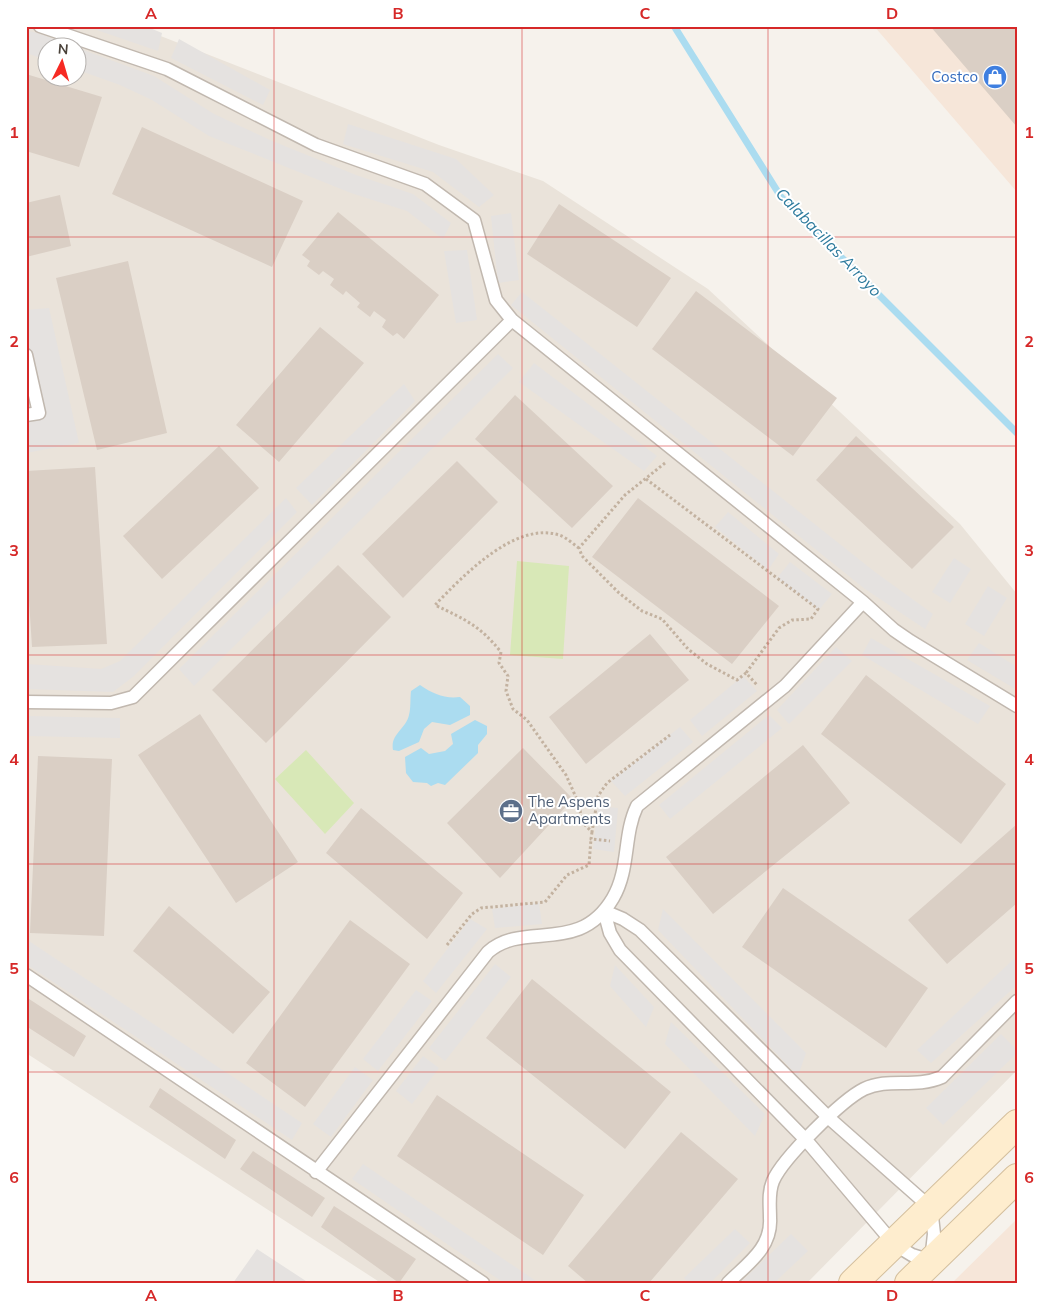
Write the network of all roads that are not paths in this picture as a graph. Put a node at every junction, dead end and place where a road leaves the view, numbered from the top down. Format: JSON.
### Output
{"nodes":[{"id":1,"x":40,"y":26,"type":"edge"},
{"id":2,"x":512,"y":320,"type":"junction"},
{"id":3,"x":26,"y":355,"type":"edge"},
{"id":4,"x":26,"y":415,"type":"edge"},
{"id":5,"x":863,"y":602,"type":"junction"},
{"id":6,"x":26,"y":702,"type":"edge"},
{"id":7,"x":1017,"y":706,"type":"edge"},
{"id":8,"x":604,"y":911,"type":"junction"},
{"id":9,"x":26,"y":975,"type":"edge"},
{"id":10,"x":1017,"y":1001,"type":"edge"},
{"id":11,"x":829,"y":1118,"type":"junction"},
{"id":12,"x":1017,"y":1124,"type":"edge"},
{"id":13,"x":806,"y":1140,"type":"junction"},
{"id":14,"x":316,"y":1172,"type":"junction"},
{"id":15,"x":1017,"y":1178,"type":"edge"},
{"id":16,"x":930,"y":1208,"type":"junction"},
{"id":17,"x":894,"y":1244,"type":"junction"},
{"id":18,"x":932,"y":1261,"type":"junction"},
{"id":19,"x":483,"y":1283,"type":"edge"},
{"id":20,"x":728,"y":1283,"type":"edge"},
{"id":21,"x":854,"y":1283,"type":"edge"},
{"id":22,"x":909,"y":1283,"type":"edge"}],
"edges":[{"from":1,"to":2,"type":"lane"},
{"from":2,"to":5,"type":"lane"},
{"from":2,"to":6,"type":"lane"},
{"from":3,"to":4,"type":"lane"},
{"from":5,"to":7,"type":"lane"},
{"from":5,"to":8,"type":"lane"},
{"from":8,"to":11,"type":"lane"},
{"from":8,"to":13,"type":"lane"},
{"from":8,"to":14,"type":"lane"},
{"from":9,"to":14,"type":"lane"},
{"from":10,"to":11,"type":"lane"},
{"from":11,"to":13,"type":"lane"},
{"from":11,"to":16,"type":"lane"},
{"from":12,"to":16,"type":"main road"},
{"from":13,"to":17,"type":"lane"},
{"from":13,"to":20,"type":"lane"},
{"from":14,"to":19,"type":"lane"},
{"from":15,"to":18,"type":"main road"},
{"from":16,"to":17,"type":"main road"},
{"from":16,"to":18,"type":"lane"},
{"from":17,"to":18,"type":"lane"},
{"from":17,"to":21,"type":"main road"},
{"from":18,"to":22,"type":"main road"}]}
